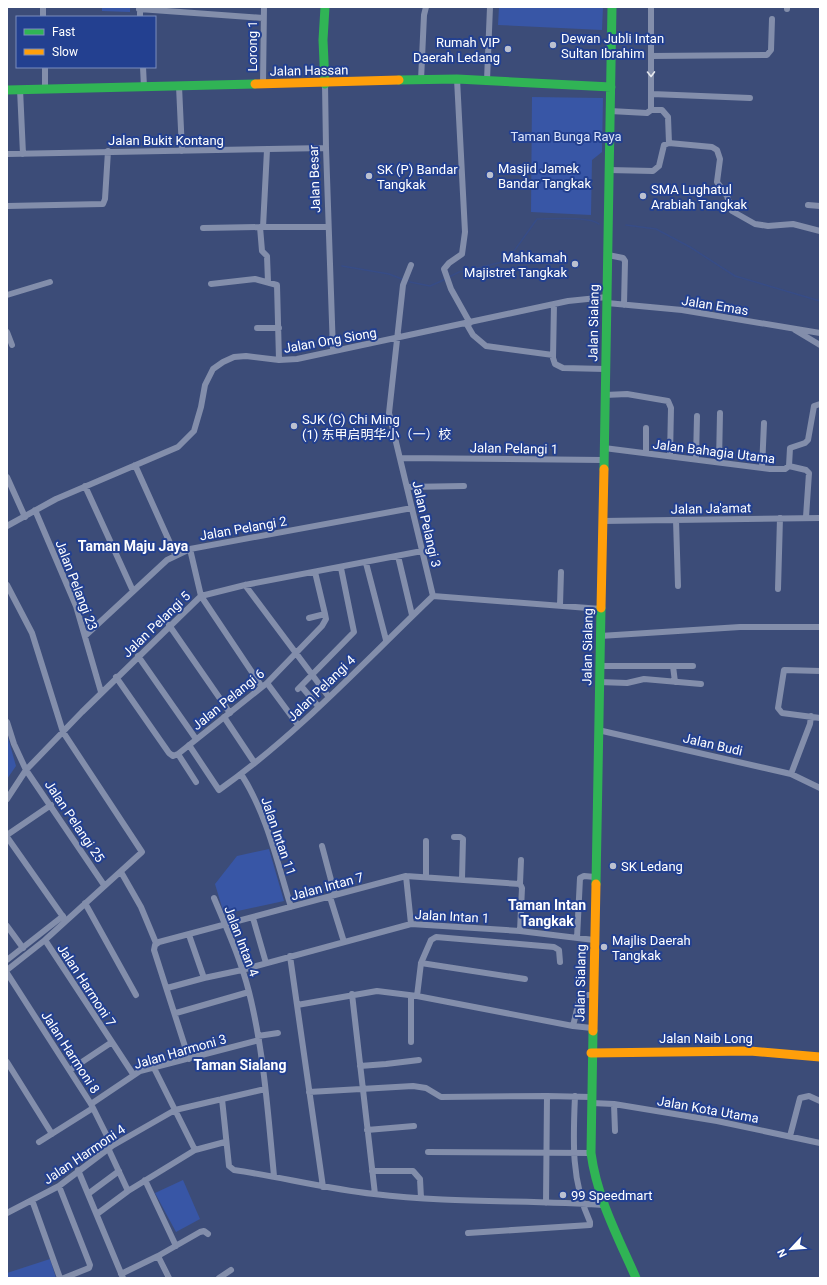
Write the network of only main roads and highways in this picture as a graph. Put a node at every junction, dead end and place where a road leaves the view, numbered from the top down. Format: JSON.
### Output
{"nodes":[{"id":1,"x":325,"y":7,"type":"edge"},
{"id":2,"x":612,"y":7,"type":"edge"},
{"id":3,"x":325,"y":84,"type":"junction"},
{"id":4,"x":611,"y":87,"type":"junction"},
{"id":5,"x":7,"y":90,"type":"edge"},
{"id":6,"x":591,"y":1053,"type":"junction"},
{"id":7,"x":820,"y":1057,"type":"edge"},
{"id":8,"x":636,"y":1278,"type":"edge"}],
"edges":[{"from":1,"to":3,"type":"main road","name":"Jalan Besar"},
{"from":2,"to":4,"type":"main road","name":"Jalan Sialang"},
{"from":3,"to":4,"type":"main road","name":"Jalan Hassan"},
{"from":3,"to":5,"type":"main road","name":"Jalan Hassan"},
{"from":4,"to":6,"type":"main road","name":"Jalan Sialang"},
{"from":6,"to":7,"type":"main road","name":"Jalan Naib Long"},
{"from":6,"to":8,"type":"main road","name":"Jalan Sialang"}]}
